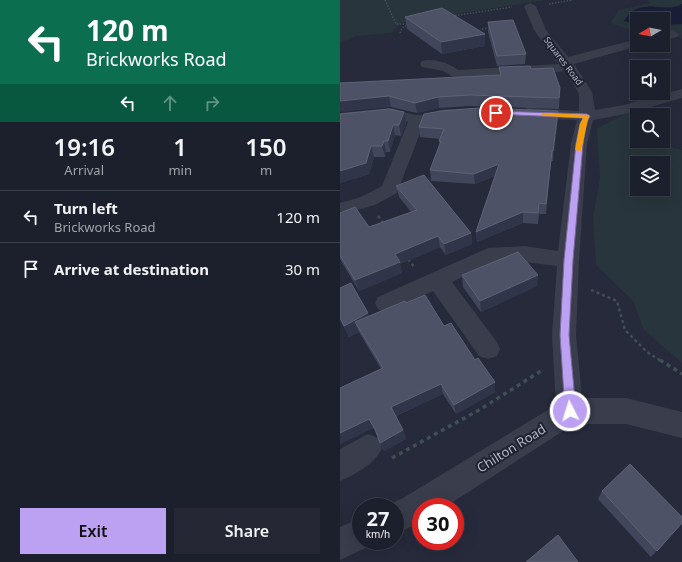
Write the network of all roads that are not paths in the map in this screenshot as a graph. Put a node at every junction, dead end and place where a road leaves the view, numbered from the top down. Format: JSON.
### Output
{"nodes":[{"id":1,"x":530,"y":6,"type":"road end"},
{"id":2,"x":630,"y":45,"type":"edge"},
{"id":3,"x":427,"y":64,"type":"dead end"},
{"id":4,"x":566,"y":64,"type":"junction"},
{"id":5,"x":682,"y":93,"type":"edge"},
{"id":6,"x":470,"y":112,"type":"edge"},
{"id":7,"x":515,"y":113,"type":"edge"},
{"id":8,"x":587,"y":116,"type":"junction"},
{"id":9,"x":340,"y":118,"type":"edge"},
{"id":10,"x":417,"y":120,"type":"junction"},
{"id":11,"x":340,"y":210,"type":"edge"},
{"id":12,"x":568,"y":260,"type":"junction"},
{"id":13,"x":432,"y":282,"type":"junction"},
{"id":14,"x":386,"y":303,"type":"dead end"},
{"id":15,"x":488,"y":349,"type":"dead end"},
{"id":16,"x":570,"y":411,"type":"junction"},
{"id":17,"x":682,"y":425,"type":"edge"},
{"id":18,"x":378,"y":454,"type":"road end"},
{"id":19,"x":340,"y":466,"type":"edge"},
{"id":20,"x":404,"y":514,"type":"edge"},
{"id":21,"x":352,"y":538,"type":"edge"},
{"id":22,"x":340,"y":544,"type":"edge"}],
"edges":[{"from":1,"to":4,"type":"street","name":"Squares Road"},
{"from":2,"to":4,"type":"street"},
{"from":3,"to":4,"type":"street"},
{"from":4,"to":8,"type":"street","name":"Squares Road"},
{"from":5,"to":8,"type":"street"},
{"from":6,"to":10,"type":"street"},
{"from":7,"to":8,"type":"street"},
{"from":8,"to":12,"type":"street"},
{"from":9,"to":10,"type":"street"},
{"from":10,"to":11,"type":"street"},
{"from":12,"to":13,"type":"street"},
{"from":12,"to":16,"type":"street"},
{"from":13,"to":14,"type":"street"},
{"from":13,"to":15,"type":"street"},
{"from":16,"to":17,"type":"street"},
{"from":16,"to":20,"type":"street","name":"Chilton Road"},
{"from":18,"to":19,"type":"street"},
{"from":21,"to":22,"type":"street"}]}
